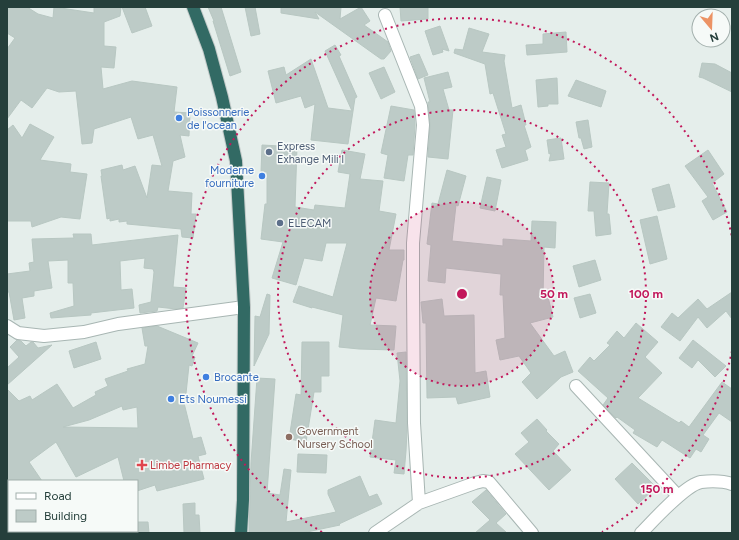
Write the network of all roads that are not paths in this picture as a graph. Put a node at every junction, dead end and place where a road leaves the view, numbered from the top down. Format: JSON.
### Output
{"nodes":[{"id":1,"x":193,"y":7,"type":"edge"},
{"id":2,"x":385,"y":15,"type":"dead end"},
{"id":3,"x":244,"y":307,"type":"junction"},
{"id":4,"x":7,"y":326,"type":"edge"},
{"id":5,"x":576,"y":386,"type":"dead end"},
{"id":6,"x":732,"y":484,"type":"edge"},
{"id":7,"x":678,"y":496,"type":"junction"},
{"id":8,"x":419,"y":503,"type":"junction"},
{"id":9,"x":241,"y":533,"type":"edge"},
{"id":10,"x":375,"y":533,"type":"edge"},
{"id":11,"x":532,"y":533,"type":"edge"},
{"id":12,"x":641,"y":533,"type":"edge"}],
"edges":[{"from":1,"to":3,"type":"highway"},
{"from":2,"to":8,"type":"street"},
{"from":3,"to":4,"type":"street"},
{"from":3,"to":9,"type":"highway"},
{"from":5,"to":7,"type":"street"},
{"from":6,"to":7,"type":"street"},
{"from":7,"to":12,"type":"street"},
{"from":8,"to":10,"type":"street"},
{"from":8,"to":11,"type":"street"}]}
